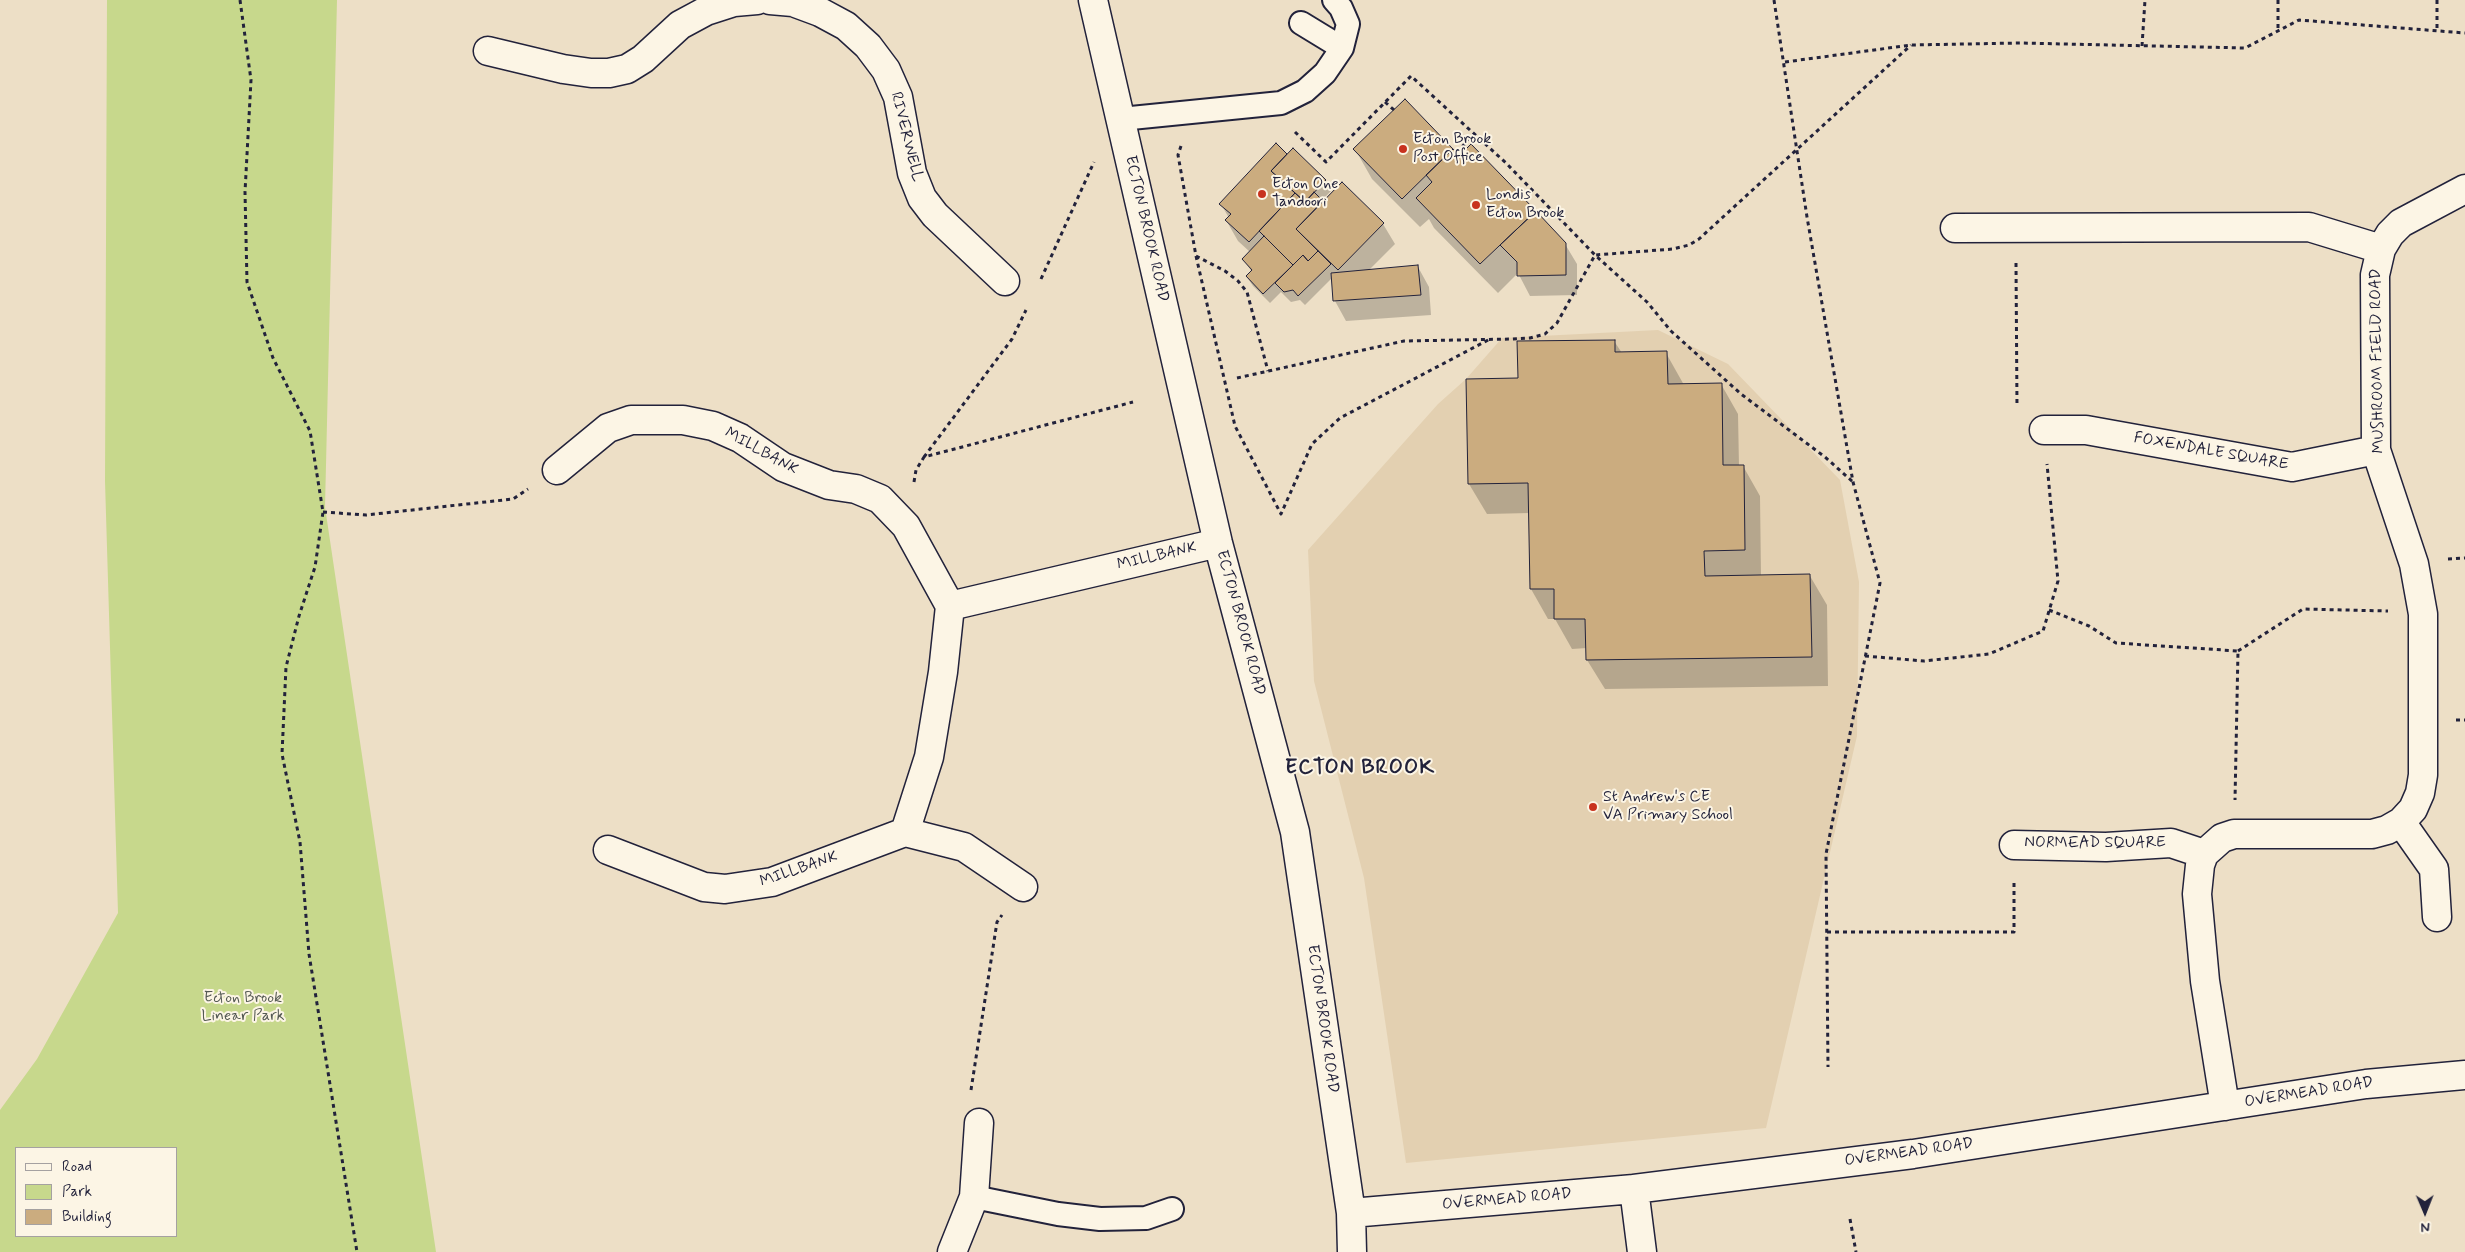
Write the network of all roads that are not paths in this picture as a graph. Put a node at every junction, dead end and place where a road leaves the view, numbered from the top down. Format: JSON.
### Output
{"nodes":[{"id":1,"x":757,"y":0,"type":"edge"},
{"id":2,"x":770,"y":0,"type":"edge"},
{"id":3,"x":1093,"y":0,"type":"edge"},
{"id":4,"x":1334,"y":0,"type":"edge"},
{"id":5,"x":1301,"y":23,"type":"dead end"},
{"id":6,"x":1342,"y":48,"type":"junction"},
{"id":7,"x":488,"y":51,"type":"dead end"},
{"id":8,"x":1121,"y":119,"type":"junction"},
{"id":9,"x":2465,"y":189,"type":"edge"},
{"id":10,"x":1955,"y":228,"type":"dead end"},
{"id":11,"x":2381,"y":249,"type":"junction"},
{"id":12,"x":1005,"y":280,"type":"dead end"},
{"id":13,"x":2044,"y":430,"type":"road end"},
{"id":14,"x":2376,"y":450,"type":"junction"},
{"id":15,"x":557,"y":470,"type":"road end"},
{"id":16,"x":1218,"y":543,"type":"junction"},
{"id":17,"x":950,"y":606,"type":"junction"},
{"id":18,"x":2401,"y":822,"type":"junction"},
{"id":19,"x":904,"y":832,"type":"junction"},
{"id":20,"x":2014,"y":845,"type":"road end"},
{"id":21,"x":608,"y":850,"type":"dead end"},
{"id":22,"x":2204,"y":854,"type":"junction"},
{"id":23,"x":1023,"y":888,"type":"road end"},
{"id":24,"x":2436,"y":917,"type":"dead end"},
{"id":25,"x":2465,"y":1075,"type":"edge"},
{"id":26,"x":2225,"y":1106,"type":"junction"},
{"id":27,"x":979,"y":1123,"type":"road end"},
{"id":28,"x":1634,"y":1189,"type":"junction"},
{"id":29,"x":974,"y":1197,"type":"junction"},
{"id":30,"x":1172,"y":1209,"type":"dead end"},
{"id":31,"x":1351,"y":1213,"type":"junction"},
{"id":32,"x":952,"y":1252,"type":"edge"},
{"id":33,"x":1352,"y":1252,"type":"edge"},
{"id":34,"x":1642,"y":1252,"type":"edge"}],
"edges":[{"from":1,"to":7,"type":"street"},
{"from":2,"to":12,"type":"street","name":"RIVERWELL"},
{"from":3,"to":8,"type":"street","name":"ECTON BROOK ROAD"},
{"from":4,"to":6,"type":"lane"},
{"from":5,"to":6,"type":"lane"},
{"from":6,"to":8,"type":"lane"},
{"from":8,"to":16,"type":"street","name":"ECTON BROOK ROAD"},
{"from":9,"to":11,"type":"street","name":"MUSHROOM FIELD ROAD"},
{"from":10,"to":11,"type":"street","name":"MUSHROOM FIELD ROAD"},
{"from":11,"to":14,"type":"street","name":"MUSHROOM FIELD ROAD"},
{"from":13,"to":14,"type":"street","name":"FOXENDALE SQUARE"},
{"from":14,"to":18,"type":"street","name":"MUSHROOM FIELD ROAD"},
{"from":15,"to":17,"type":"street","name":"MILLBANK"},
{"from":16,"to":17,"type":"street","name":"MILLBANK"},
{"from":16,"to":31,"type":"street","name":"ECTON BROOK ROAD"},
{"from":17,"to":19,"type":"street"},
{"from":18,"to":22,"type":"street","name":"MUSHROOM FIELD ROAD"},
{"from":18,"to":24,"type":"street"},
{"from":19,"to":21,"type":"street","name":"MILLBANK"},
{"from":19,"to":23,"type":"street"},
{"from":20,"to":22,"type":"street","name":"NORMEAD SQUARE"},
{"from":22,"to":26,"type":"street"},
{"from":25,"to":26,"type":"street","name":"OVERMEAD ROAD"},
{"from":26,"to":28,"type":"street","name":"OVERMEAD ROAD"},
{"from":27,"to":29,"type":"street"},
{"from":28,"to":31,"type":"street","name":"OVERMEAD ROAD"},
{"from":28,"to":34,"type":"street"},
{"from":29,"to":30,"type":"lane"},
{"from":29,"to":32,"type":"street"},
{"from":31,"to":33,"type":"street","name":"ECTON BROOK ROAD"}]}
